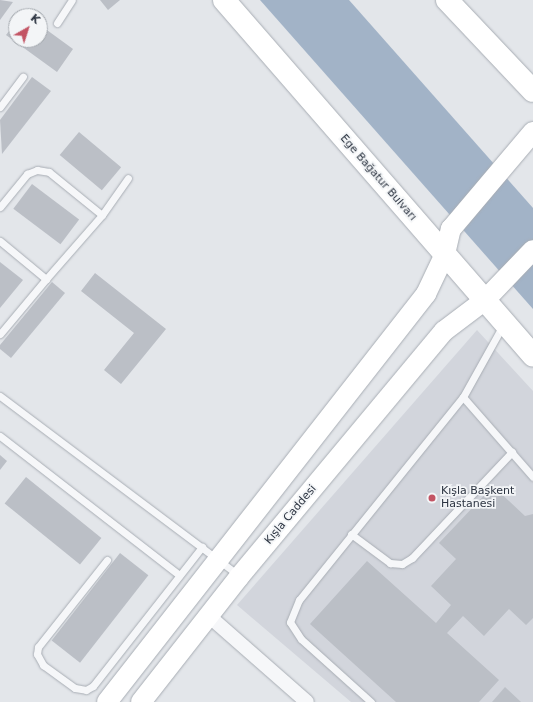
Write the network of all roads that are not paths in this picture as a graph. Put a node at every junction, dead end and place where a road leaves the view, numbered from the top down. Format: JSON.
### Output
{"nodes":[{"id":1,"x":72,"y":0,"type":"edge"},
{"id":2,"x":224,"y":0,"type":"edge"},
{"id":3,"x":447,"y":0,"type":"edge"},
{"id":4,"x":57,"y":23,"type":"dead end"},
{"id":5,"x":23,"y":77,"type":"dead end"},
{"id":6,"x":533,"y":91,"type":"edge"},
{"id":7,"x":0,"y":107,"type":"edge"},
{"id":8,"x":533,"y":132,"type":"edge"},
{"id":9,"x":128,"y":178,"type":"dead end"},
{"id":10,"x":0,"y":207,"type":"edge"},
{"id":11,"x":102,"y":215,"type":"junction"},
{"id":12,"x":0,"y":241,"type":"edge"},
{"id":13,"x":533,"y":250,"type":"edge"},
{"id":14,"x":445,"y":254,"type":"junction"},
{"id":15,"x":46,"y":278,"type":"junction"},
{"id":16,"x":485,"y":300,"type":"junction"},
{"id":17,"x":505,"y":323,"type":"junction"},
{"id":18,"x":0,"y":334,"type":"edge"},
{"id":19,"x":533,"y":356,"type":"edge"},
{"id":20,"x":0,"y":396,"type":"edge"},
{"id":21,"x":463,"y":397,"type":"junction"},
{"id":22,"x":0,"y":436,"type":"edge"},
{"id":23,"x":512,"y":452,"type":"junction"},
{"id":24,"x":533,"y":477,"type":"edge"},
{"id":25,"x":351,"y":534,"type":"junction"},
{"id":26,"x":202,"y":547,"type":"junction"},
{"id":27,"x":107,"y":560,"type":"dead end"},
{"id":28,"x":220,"y":561,"type":"junction"},
{"id":29,"x":179,"y":575,"type":"junction"},
{"id":30,"x":239,"y":577,"type":"junction"},
{"id":31,"x":209,"y":616,"type":"junction"},
{"id":32,"x":107,"y":702,"type":"edge"},
{"id":33,"x":141,"y":702,"type":"edge"},
{"id":34,"x":307,"y":702,"type":"edge"},
{"id":35,"x":371,"y":702,"type":"edge"}],
"edges":[{"from":1,"to":4,"type":"lane"},
{"from":2,"to":14,"type":"main road","name":"Ege Bağatur Bulvarı"},
{"from":3,"to":6,"type":"main road"},
{"from":5,"to":7,"type":"lane"},
{"from":8,"to":14,"type":"main road"},
{"from":9,"to":11,"type":"lane"},
{"from":10,"to":11,"type":"lane"},
{"from":11,"to":15,"type":"lane"},
{"from":12,"to":15,"type":"lane"},
{"from":13,"to":16,"type":"main road","name":"Kışla Caddesi"},
{"from":14,"to":16,"type":"main road","name":"Ege Bağatur Bulvarı"},
{"from":14,"to":28,"type":"main road"},
{"from":15,"to":18,"type":"lane"},
{"from":16,"to":17,"type":"main road","name":"Ege Bağatur Bulvarı"},
{"from":16,"to":30,"type":"main road","name":"Kışla Caddesi"},
{"from":17,"to":19,"type":"main road","name":"Ege Bağatur Bulvarı"},
{"from":17,"to":21,"type":"lane"},
{"from":20,"to":26,"type":"lane"},
{"from":21,"to":23,"type":"lane"},
{"from":21,"to":25,"type":"lane"},
{"from":22,"to":29,"type":"lane"},
{"from":23,"to":24,"type":"lane"},
{"from":23,"to":25,"type":"lane"},
{"from":25,"to":35,"type":"lane"},
{"from":26,"to":28,"type":"lane"},
{"from":26,"to":29,"type":"lane"},
{"from":27,"to":29,"type":"lane"},
{"from":28,"to":30,"type":"lane"},
{"from":28,"to":32,"type":"main road"},
{"from":30,"to":31,"type":"main road","name":"Kışla Caddesi"},
{"from":31,"to":33,"type":"main road","name":"Kışla Caddesi"},
{"from":31,"to":34,"type":"street"}]}
